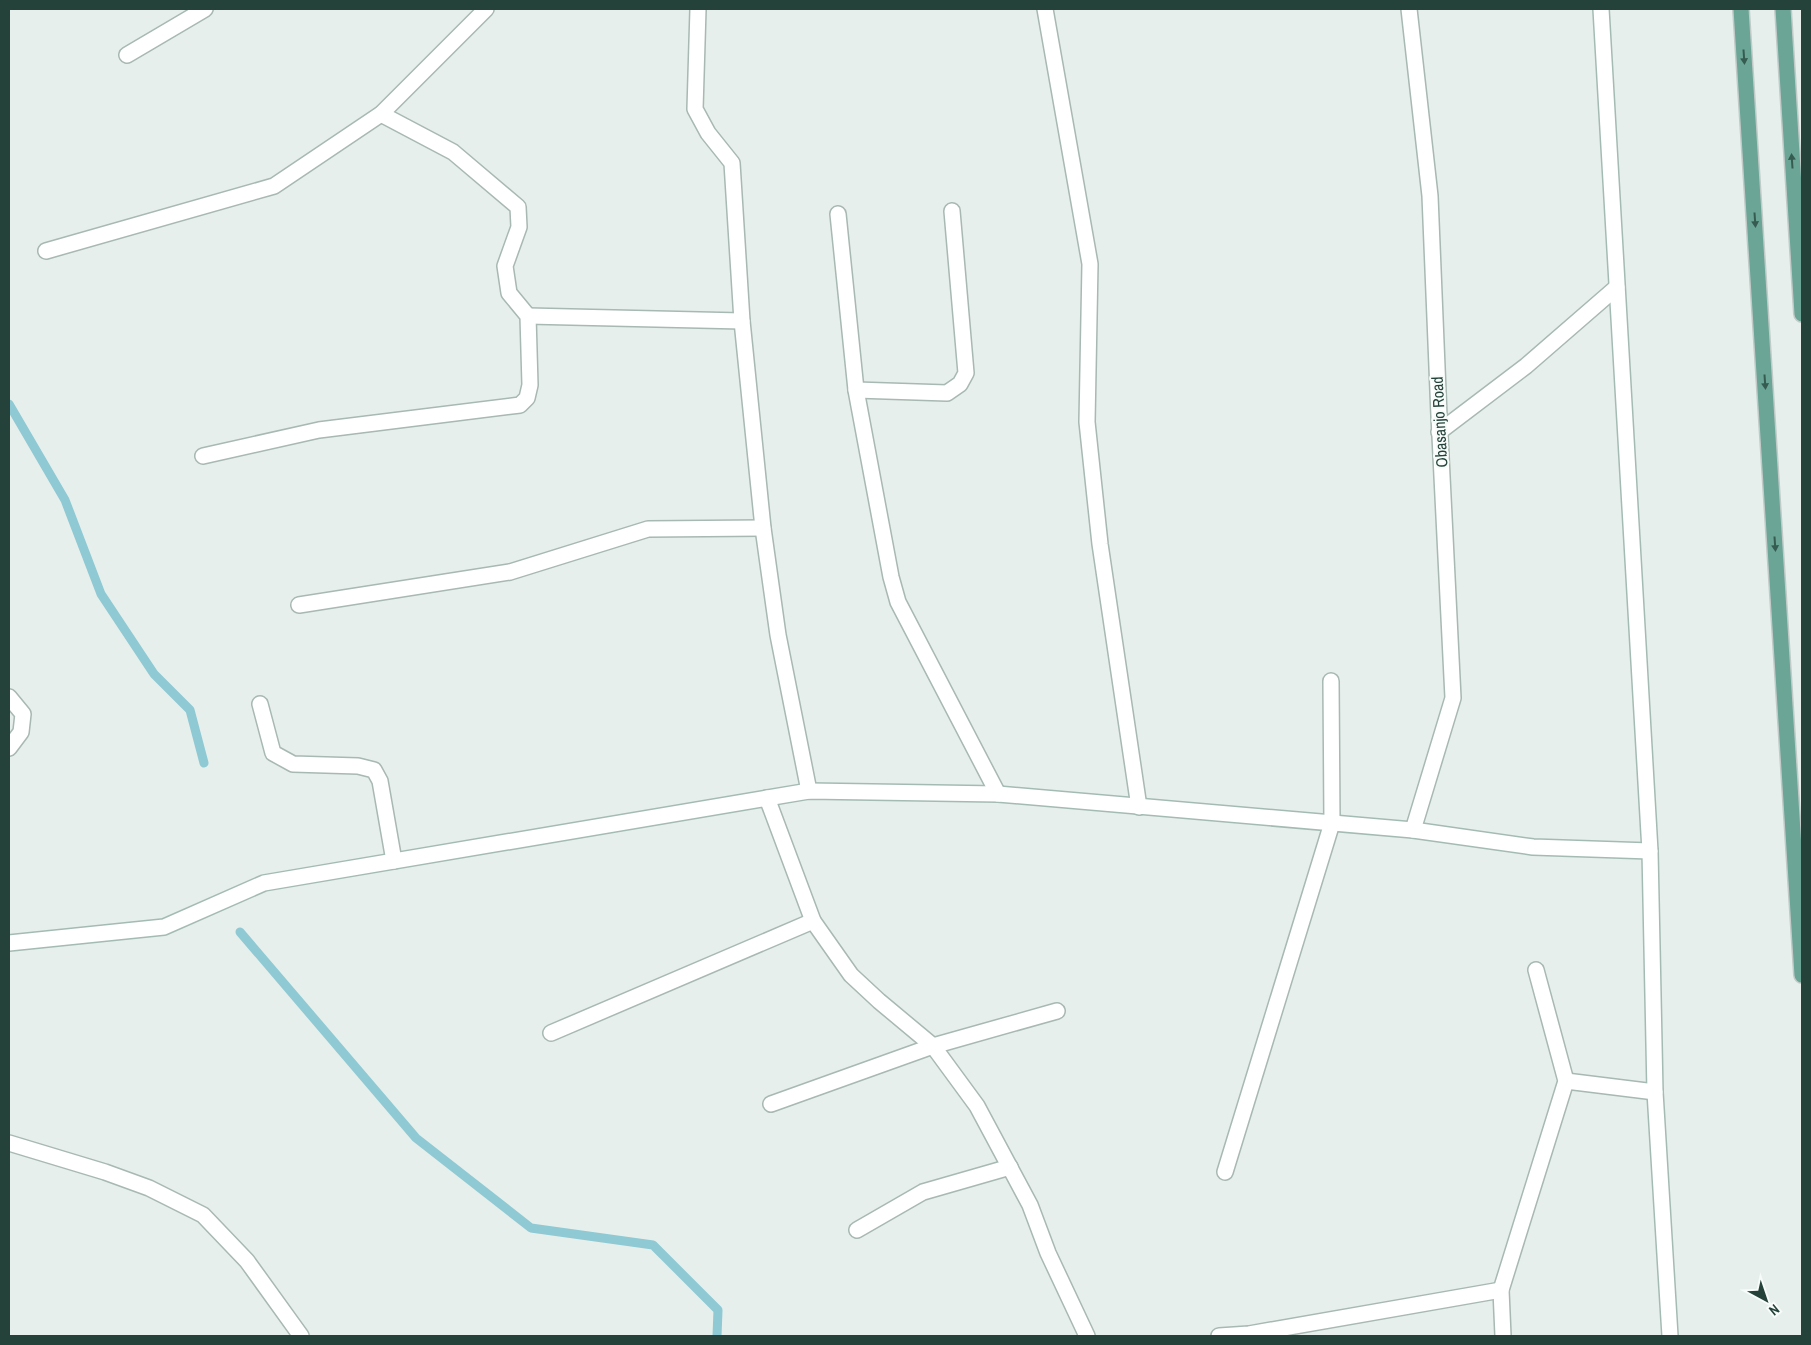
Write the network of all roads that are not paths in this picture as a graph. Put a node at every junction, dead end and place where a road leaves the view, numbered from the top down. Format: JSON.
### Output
{"nodes":[{"id":1,"x":205,"y":9,"type":"edge"},
{"id":2,"x":486,"y":9,"type":"edge"},
{"id":3,"x":698,"y":9,"type":"edge"},
{"id":4,"x":1046,"y":9,"type":"edge"},
{"id":5,"x":1409,"y":9,"type":"edge"},
{"id":6,"x":1601,"y":9,"type":"edge"},
{"id":7,"x":1741,"y":9,"type":"edge"},
{"id":8,"x":1783,"y":9,"type":"edge"},
{"id":9,"x":127,"y":54,"type":"dead end"},
{"id":10,"x":381,"y":114,"type":"junction"},
{"id":11,"x":952,"y":211,"type":"dead end"},
{"id":12,"x":838,"y":214,"type":"dead end"},
{"id":13,"x":46,"y":251,"type":"dead end"},
{"id":14,"x":1617,"y":287,"type":"junction"},
{"id":15,"x":1802,"y":314,"type":"edge"},
{"id":16,"x":528,"y":316,"type":"junction"},
{"id":17,"x":742,"y":321,"type":"junction"},
{"id":18,"x":856,"y":390,"type":"junction"},
{"id":19,"x":1439,"y":432,"type":"junction"},
{"id":20,"x":203,"y":456,"type":"dead end"},
{"id":21,"x":762,"y":528,"type":"junction"},
{"id":22,"x":299,"y":605,"type":"dead end"},
{"id":23,"x":1331,"y":680,"type":"dead end"},
{"id":24,"x":9,"y":698,"type":"edge"},
{"id":25,"x":260,"y":704,"type":"dead end"},
{"id":26,"x":9,"y":748,"type":"edge"},
{"id":27,"x":810,"y":791,"type":"junction"},
{"id":28,"x":998,"y":794,"type":"junction"},
{"id":29,"x":768,"y":798,"type":"junction"},
{"id":30,"x":1140,"y":807,"type":"junction"},
{"id":31,"x":1332,"y":823,"type":"junction"},
{"id":32,"x":1413,"y":830,"type":"junction"},
{"id":33,"x":1650,"y":851,"type":"junction"},
{"id":34,"x":394,"y":861,"type":"junction"},
{"id":35,"x":812,"y":921,"type":"junction"},
{"id":36,"x":9,"y":943,"type":"edge"},
{"id":37,"x":1536,"y":970,"type":"dead end"},
{"id":38,"x":1802,"y":975,"type":"edge"},
{"id":39,"x":1058,"y":1011,"type":"dead end"},
{"id":40,"x":551,"y":1033,"type":"dead end"},
{"id":41,"x":934,"y":1046,"type":"junction"},
{"id":42,"x":1566,"y":1080,"type":"junction"},
{"id":43,"x":1655,"y":1092,"type":"junction"},
{"id":44,"x":771,"y":1104,"type":"dead end"},
{"id":45,"x":9,"y":1143,"type":"edge"},
{"id":46,"x":1010,"y":1167,"type":"junction"},
{"id":47,"x":1225,"y":1172,"type":"dead end"},
{"id":48,"x":857,"y":1230,"type":"dead end"},
{"id":49,"x":1501,"y":1290,"type":"junction"},
{"id":50,"x":301,"y":1336,"type":"edge"},
{"id":51,"x":1087,"y":1336,"type":"edge"},
{"id":52,"x":1219,"y":1336,"type":"edge"},
{"id":53,"x":1503,"y":1336,"type":"edge"},
{"id":54,"x":1670,"y":1336,"type":"edge"}],
"edges":[{"from":1,"to":9,"type":"street"},
{"from":2,"to":10,"type":"street"},
{"from":3,"to":17,"type":"street"},
{"from":4,"to":30,"type":"street"},
{"from":5,"to":19,"type":"street","name":"Obasanjo Road"},
{"from":6,"to":14,"type":"street"},
{"from":7,"to":38,"type":"main road","one_way":true},
{"from":15,"to":8,"type":"main road","one_way":true},
{"from":10,"to":13,"type":"street"},
{"from":10,"to":16,"type":"street"},
{"from":11,"to":18,"type":"street"},
{"from":12,"to":18,"type":"street"},
{"from":14,"to":19,"type":"street"},
{"from":14,"to":33,"type":"street"},
{"from":16,"to":17,"type":"street"},
{"from":16,"to":20,"type":"street"},
{"from":17,"to":21,"type":"street"},
{"from":18,"to":28,"type":"street"},
{"from":19,"to":32,"type":"street","name":"Obasanjo Road"},
{"from":21,"to":22,"type":"street"},
{"from":21,"to":27,"type":"street"},
{"from":23,"to":31,"type":"street"},
{"from":24,"to":26,"type":"street"},
{"from":25,"to":34,"type":"street"},
{"from":27,"to":28,"type":"street"},
{"from":27,"to":29,"type":"street"},
{"from":28,"to":30,"type":"street"},
{"from":29,"to":34,"type":"street"},
{"from":29,"to":35,"type":"street"},
{"from":30,"to":31,"type":"street"},
{"from":31,"to":32,"type":"street"},
{"from":31,"to":47,"type":"street"},
{"from":32,"to":33,"type":"street"},
{"from":33,"to":43,"type":"street"},
{"from":34,"to":36,"type":"street"},
{"from":35,"to":40,"type":"street"},
{"from":35,"to":41,"type":"street"},
{"from":37,"to":42,"type":"street"},
{"from":39,"to":41,"type":"street"},
{"from":41,"to":44,"type":"street"},
{"from":41,"to":46,"type":"street"},
{"from":42,"to":43,"type":"street"},
{"from":42,"to":49,"type":"street"},
{"from":43,"to":54,"type":"street"},
{"from":45,"to":50,"type":"street"},
{"from":46,"to":48,"type":"street"},
{"from":46,"to":51,"type":"street"},
{"from":49,"to":52,"type":"street"},
{"from":49,"to":53,"type":"street"}]}
